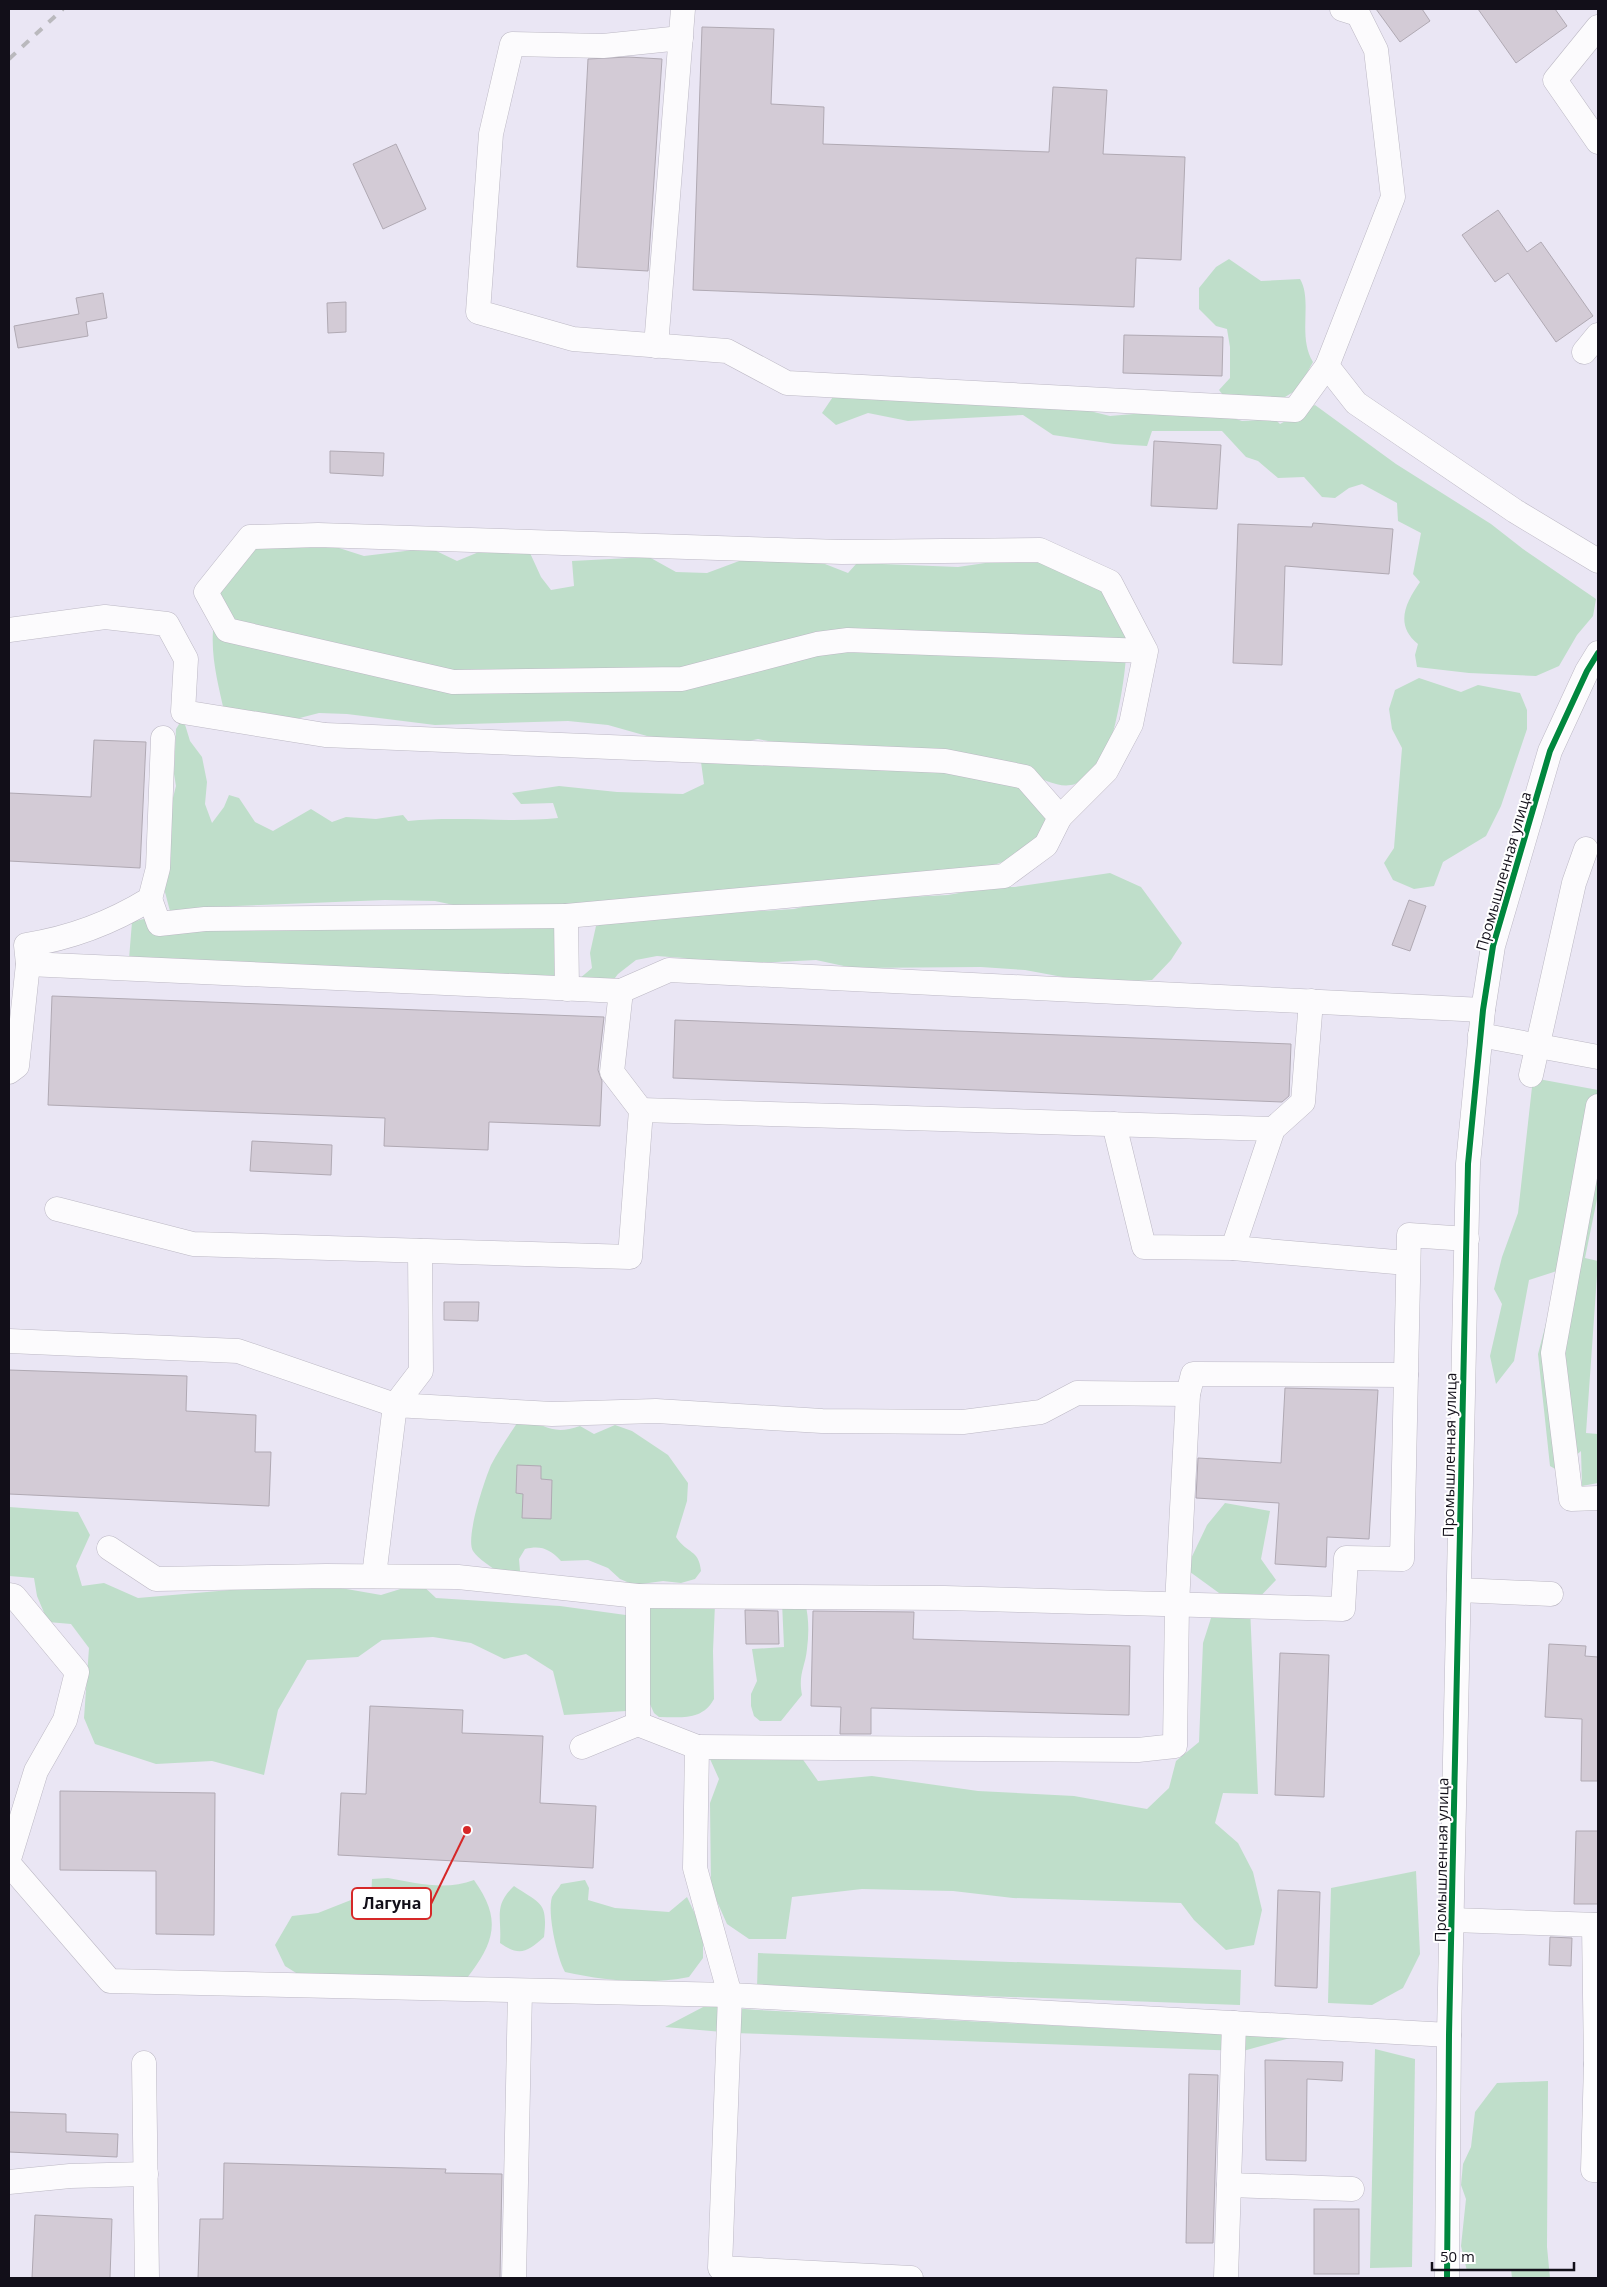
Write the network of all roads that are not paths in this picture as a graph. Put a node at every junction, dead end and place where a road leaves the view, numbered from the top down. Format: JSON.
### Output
{"nodes":[{"id":1,"x":683,"y":9,"type":"edge"},
{"id":2,"x":1342,"y":9,"type":"edge"},
{"id":3,"x":1598,"y":27,"type":"edge"},
{"id":4,"x":681,"y":38,"type":"junction"},
{"id":5,"x":1598,"y":142,"type":"edge"},
{"id":6,"x":656,"y":346,"type":"junction"},
{"id":7,"x":1327,"y":366,"type":"junction"},
{"id":8,"x":1598,"y":562,"type":"edge"},
{"id":9,"x":9,"y":630,"type":"edge"},
{"id":10,"x":1146,"y":650,"type":"junction"},
{"id":11,"x":1598,"y":653,"type":"edge"},
{"id":12,"x":163,"y":738,"type":"dead end"},
{"id":13,"x":1060,"y":817,"type":"junction"},
{"id":14,"x":1586,"y":849,"type":"dead end"},
{"id":15,"x":150,"y":900,"type":"junction"},
{"id":16,"x":566,"y":916,"type":"junction"},
{"id":17,"x":28,"y":964,"type":"junction"},
{"id":18,"x":567,"y":989,"type":"junction"},
{"id":19,"x":621,"y":991,"type":"junction"},
{"id":20,"x":1311,"y":1001,"type":"junction"},
{"id":21,"x":1483,"y":1010,"type":"junction"},
{"id":22,"x":1480,"y":1035,"type":"junction"},
{"id":23,"x":1538,"y":1046,"type":"junction"},
{"id":24,"x":1598,"y":1057,"type":"edge"},
{"id":25,"x":9,"y":1072,"type":"edge"},
{"id":26,"x":1531,"y":1076,"type":"dead end"},
{"id":27,"x":1598,"y":1106,"type":"edge"},
{"id":28,"x":641,"y":1110,"type":"junction"},
{"id":29,"x":1114,"y":1124,"type":"junction"},
{"id":30,"x":1273,"y":1129,"type":"junction"},
{"id":31,"x":57,"y":1208,"type":"dead end"},
{"id":32,"x":1467,"y":1239,"type":"junction"},
{"id":33,"x":1233,"y":1248,"type":"junction"},
{"id":34,"x":420,"y":1251,"type":"junction"},
{"id":35,"x":1407,"y":1263,"type":"junction"},
{"id":36,"x":9,"y":1341,"type":"edge"},
{"id":37,"x":1406,"y":1375,"type":"junction"},
{"id":38,"x":1188,"y":1394,"type":"junction"},
{"id":39,"x":395,"y":1405,"type":"junction"},
{"id":40,"x":1598,"y":1498,"type":"edge"},
{"id":41,"x":110,"y":1548,"type":"dead end"},
{"id":42,"x":374,"y":1576,"type":"junction"},
{"id":43,"x":1459,"y":1590,"type":"junction"},
{"id":44,"x":1551,"y":1594,"type":"dead end"},
{"id":45,"x":9,"y":1595,"type":"edge"},
{"id":46,"x":631,"y":1596,"type":"junction"},
{"id":47,"x":1177,"y":1604,"type":"junction"},
{"id":48,"x":638,"y":1724,"type":"junction"},
{"id":49,"x":582,"y":1747,"type":"dead end"},
{"id":50,"x":697,"y":1747,"type":"junction"},
{"id":51,"x":9,"y":1859,"type":"edge"},
{"id":52,"x":9,"y":1864,"type":"edge"},
{"id":53,"x":1452,"y":1920,"type":"junction"},
{"id":54,"x":1596,"y":1925,"type":"edge"},
{"id":55,"x":520,"y":1991,"type":"junction"},
{"id":56,"x":730,"y":1995,"type":"junction"},
{"id":57,"x":1234,"y":2023,"type":"junction"},
{"id":58,"x":1449,"y":2035,"type":"junction"},
{"id":59,"x":144,"y":2063,"type":"dead end"},
{"id":60,"x":1597,"y":2064,"type":"edge"},
{"id":61,"x":1598,"y":2170,"type":"edge"},
{"id":62,"x":146,"y":2174,"type":"junction"},
{"id":63,"x":9,"y":2182,"type":"edge"},
{"id":64,"x":1229,"y":2185,"type":"junction"},
{"id":65,"x":1352,"y":2188,"type":"dead end"},
{"id":66,"x":148,"y":2278,"type":"edge"},
{"id":67,"x":514,"y":2278,"type":"edge"},
{"id":68,"x":911,"y":2278,"type":"edge"},
{"id":69,"x":1226,"y":2278,"type":"edge"},
{"id":70,"x":1447,"y":2278,"type":"edge"}],
"edges":[{"from":1,"to":4,"type":"street"},
{"from":2,"to":7,"type":"street"},
{"from":3,"to":5,"type":"street"},
{"from":4,"to":6,"type":"street"},
{"from":4,"to":6,"type":"street"},
{"from":6,"to":7,"type":"street"},
{"from":7,"to":8,"type":"street"},
{"from":9,"to":13,"type":"street"},
{"from":10,"to":10,"type":"street"},
{"from":10,"to":13,"type":"street"},
{"from":11,"to":21,"type":"street","name":"Промышленная улица"},
{"from":12,"to":15,"type":"street"},
{"from":13,"to":16,"type":"street"},
{"from":14,"to":23,"type":"street"},
{"from":15,"to":16,"type":"street"},
{"from":15,"to":17,"type":"street"},
{"from":16,"to":18,"type":"street"},
{"from":17,"to":18,"type":"street"},
{"from":17,"to":25,"type":"street"},
{"from":18,"to":19,"type":"street"},
{"from":19,"to":20,"type":"street"},
{"from":19,"to":28,"type":"street"},
{"from":20,"to":21,"type":"street"},
{"from":20,"to":30,"type":"street"},
{"from":21,"to":22,"type":"street","name":"Промышленная улица"},
{"from":22,"to":23,"type":"street"},
{"from":22,"to":32,"type":"street","name":"Промышленная улица"},
{"from":23,"to":24,"type":"street"},
{"from":23,"to":26,"type":"street"},
{"from":27,"to":40,"type":"street"},
{"from":28,"to":29,"type":"street"},
{"from":28,"to":34,"type":"street"},
{"from":29,"to":30,"type":"street"},
{"from":29,"to":33,"type":"street"},
{"from":30,"to":33,"type":"street"},
{"from":31,"to":34,"type":"street"},
{"from":32,"to":35,"type":"street"},
{"from":32,"to":43,"type":"street","name":"Промышленная улица"},
{"from":33,"to":35,"type":"street"},
{"from":34,"to":39,"type":"street"},
{"from":35,"to":37,"type":"street"},
{"from":36,"to":39,"type":"street"},
{"from":37,"to":38,"type":"street"},
{"from":37,"to":47,"type":"street"},
{"from":38,"to":39,"type":"street"},
{"from":38,"to":47,"type":"street"},
{"from":39,"to":42,"type":"street"},
{"from":41,"to":42,"type":"street"},
{"from":42,"to":46,"type":"street"},
{"from":43,"to":44,"type":"street"},
{"from":43,"to":53,"type":"street","name":"Промышленная улица"},
{"from":45,"to":51,"type":"street"},
{"from":46,"to":47,"type":"street"},
{"from":46,"to":48,"type":"street"},
{"from":47,"to":50,"type":"street"},
{"from":48,"to":49,"type":"street"},
{"from":48,"to":50,"type":"street"},
{"from":50,"to":56,"type":"street"},
{"from":52,"to":55,"type":"street"},
{"from":53,"to":54,"type":"street"},
{"from":53,"to":58,"type":"street","name":"Промышленная улица"},
{"from":54,"to":60,"type":"street"},
{"from":55,"to":56,"type":"street"},
{"from":55,"to":67,"type":"street"},
{"from":56,"to":57,"type":"street"},
{"from":56,"to":68,"type":"street"},
{"from":57,"to":58,"type":"street"},
{"from":57,"to":64,"type":"street"},
{"from":58,"to":70,"type":"street","name":"Промышленная улица"},
{"from":59,"to":62,"type":"street"},
{"from":60,"to":61,"type":"street"},
{"from":62,"to":63,"type":"street"},
{"from":62,"to":66,"type":"street"},
{"from":64,"to":65,"type":"street"},
{"from":64,"to":69,"type":"street"}]}
